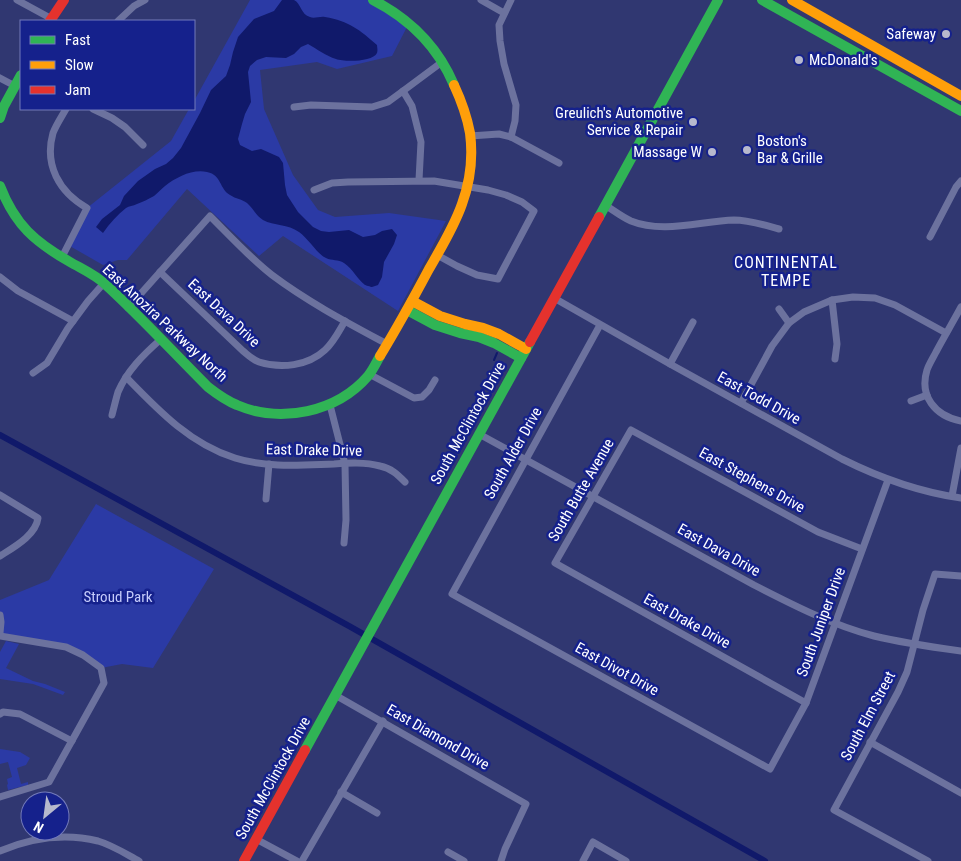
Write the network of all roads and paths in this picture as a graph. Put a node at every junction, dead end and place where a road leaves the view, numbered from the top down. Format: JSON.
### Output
{"nodes":[{"id":1,"x":17,"y":0,"type":"edge"},
{"id":2,"x":64,"y":0,"type":"edge"},
{"id":3,"x":145,"y":0,"type":"edge"},
{"id":4,"x":373,"y":0,"type":"edge"},
{"id":5,"x":481,"y":0,"type":"edge"},
{"id":6,"x":511,"y":0,"type":"edge"},
{"id":7,"x":718,"y":0,"type":"edge"},
{"id":8,"x":762,"y":0,"type":"edge"},
{"id":9,"x":792,"y":0,"type":"edge"},
{"id":10,"x":385,"y":3,"type":"edge"},
{"id":11,"x":504,"y":13,"type":"junction"},
{"id":12,"x":51,"y":20,"type":"edge"},
{"id":13,"x":119,"y":20,"type":"edge"},
{"id":14,"x":886,"y":53,"type":"junction"},
{"id":15,"x":442,"y":62,"type":"junction"},
{"id":16,"x":887,"y":69,"type":"junction"},
{"id":17,"x":20,"y":77,"type":"edge"},
{"id":18,"x":0,"y":78,"type":"edge"},
{"id":19,"x":15,"y":86,"type":"junction"},
{"id":20,"x":403,"y":91,"type":"junction"},
{"id":21,"x":961,"y":96,"type":"edge"},
{"id":22,"x":294,"y":107,"type":"dead end"},
{"id":23,"x":65,"y":110,"type":"edge"},
{"id":24,"x":95,"y":110,"type":"edge"},
{"id":25,"x":961,"y":111,"type":"edge"},
{"id":26,"x":0,"y":118,"type":"edge"},
{"id":27,"x":470,"y":136,"type":"junction"},
{"id":28,"x":511,"y":137,"type":"junction"},
{"id":29,"x":143,"y":145,"type":"dead end"},
{"id":30,"x":559,"y":163,"type":"dead end"},
{"id":31,"x":419,"y":180,"type":"junction"},
{"id":32,"x":961,"y":181,"type":"edge"},
{"id":33,"x":0,"y":186,"type":"edge"},
{"id":34,"x":466,"y":186,"type":"junction"},
{"id":35,"x":314,"y":190,"type":"dead end"},
{"id":36,"x":605,"y":205,"type":"junction"},
{"id":37,"x":779,"y":229,"type":"dead end"},
{"id":38,"x":930,"y":237,"type":"dead end"},
{"id":39,"x":437,"y":255,"type":"junction"},
{"id":40,"x":62,"y":257,"type":"junction"},
{"id":41,"x":160,"y":272,"type":"junction"},
{"id":42,"x":0,"y":278,"type":"edge"},
{"id":43,"x":104,"y":283,"type":"junction"},
{"id":44,"x":554,"y":298,"type":"junction"},
{"id":45,"x":832,"y":300,"type":"junction"},
{"id":46,"x":409,"y":306,"type":"junction"},
{"id":47,"x":961,"y":307,"type":"edge"},
{"id":48,"x":128,"y":308,"type":"junction"},
{"id":49,"x":778,"y":309,"type":"dead end"},
{"id":50,"x":73,"y":321,"type":"junction"},
{"id":51,"x":345,"y":321,"type":"junction"},
{"id":52,"x":693,"y":322,"type":"dead end"},
{"id":53,"x":789,"y":324,"type":"junction"},
{"id":54,"x":600,"y":325,"type":"junction"},
{"id":55,"x":946,"y":333,"type":"junction"},
{"id":56,"x":160,"y":340,"type":"junction"},
{"id":57,"x":387,"y":344,"type":"junction"},
{"id":58,"x":523,"y":353,"type":"junction"},
{"id":59,"x":835,"y":359,"type":"dead end"},
{"id":60,"x":670,"y":364,"type":"junction"},
{"id":61,"x":33,"y":373,"type":"dead end"},
{"id":62,"x":369,"y":374,"type":"junction"},
{"id":63,"x":126,"y":377,"type":"junction"},
{"id":64,"x":435,"y":380,"type":"dead end"},
{"id":65,"x":927,"y":395,"type":"junction"},
{"id":66,"x":911,"y":402,"type":"dead end"},
{"id":67,"x":741,"y":403,"type":"junction"},
{"id":68,"x":330,"y":405,"type":"junction"},
{"id":69,"x":112,"y":415,"type":"dead end"},
{"id":70,"x":961,"y":421,"type":"edge"},
{"id":71,"x":631,"y":430,"type":"joint"},
{"id":72,"x":479,"y":434,"type":"junction"},
{"id":73,"x":961,"y":448,"type":"edge"},
{"id":74,"x":525,"y":459,"type":"junction"},
{"id":75,"x":269,"y":464,"type":"junction"},
{"id":76,"x":344,"y":464,"type":"junction"},
{"id":77,"x":888,"y":480,"type":"junction"},
{"id":78,"x":405,"y":482,"type":"dead end"},
{"id":79,"x":0,"y":495,"type":"edge"},
{"id":80,"x":592,"y":496,"type":"junction"},
{"id":81,"x":952,"y":496,"type":"junction"},
{"id":82,"x":961,"y":498,"type":"edge"},
{"id":83,"x":266,"y":499,"type":"dead end"},
{"id":84,"x":344,"y":543,"type":"dead end"},
{"id":85,"x":862,"y":549,"type":"junction"},
{"id":86,"x":0,"y":556,"type":"edge"},
{"id":87,"x":555,"y":563,"type":"joint"},
{"id":88,"x":961,"y":576,"type":"edge"},
{"id":89,"x":452,"y":594,"type":"joint"},
{"id":90,"x":0,"y":615,"type":"edge"},
{"id":91,"x":836,"y":622,"type":"junction"},
{"id":92,"x":0,"y":635,"type":"edge"},
{"id":93,"x":914,"y":645,"type":"junction"},
{"id":94,"x":961,"y":651,"type":"edge"},
{"id":95,"x":335,"y":695,"type":"junction"},
{"id":96,"x":806,"y":702,"type":"junction"},
{"id":97,"x":0,"y":714,"type":"edge"},
{"id":98,"x":383,"y":721,"type":"junction"},
{"id":99,"x":72,"y":741,"type":"junction"},
{"id":100,"x":870,"y":742,"type":"junction"},
{"id":101,"x":770,"y":768,"type":"joint"},
{"id":102,"x":341,"y":792,"type":"junction"},
{"id":103,"x":961,"y":793,"type":"edge"},
{"id":104,"x":0,"y":797,"type":"edge"},
{"id":105,"x":377,"y":813,"type":"dead end"},
{"id":106,"x":256,"y":839,"type":"junction"},
{"id":107,"x":0,"y":851,"type":"edge"},
{"id":108,"x":448,"y":852,"type":"dead end"},
{"id":109,"x":139,"y":861,"type":"edge"},
{"id":110,"x":244,"y":861,"type":"edge"},
{"id":111,"x":296,"y":861,"type":"edge"},
{"id":112,"x":302,"y":861,"type":"edge"},
{"id":113,"x":464,"y":861,"type":"edge"},
{"id":114,"x":501,"y":861,"type":"edge"},
{"id":115,"x":583,"y":861,"type":"edge"},
{"id":116,"x":626,"y":861,"type":"edge"},
{"id":117,"x":928,"y":861,"type":"edge"}],
"edges":[{"from":1,"to":12,"type":"street"},
{"from":2,"to":12,"type":"main road"},
{"from":3,"to":13,"type":"street"},
{"from":4,"to":10,"type":"main road","name":"East Anozira Parkway North"},
{"from":5,"to":11,"type":"street"},
{"from":6,"to":11,"type":"street"},
{"from":7,"to":36,"type":"main road","name":"South McClintock Drive"},
{"from":8,"to":16,"type":"main road"},
{"from":9,"to":14,"type":"main road"},
{"from":10,"to":15,"type":"main road","name":"East Anozira Parkway North"},
{"from":11,"to":28,"type":"street"},
{"from":14,"to":16,"type":"main road"},
{"from":14,"to":21,"type":"main road"},
{"from":15,"to":20,"type":"street"},
{"from":15,"to":27,"type":"main road","name":"East Anozira Parkway North"},
{"from":16,"to":25,"type":"main road"},
{"from":17,"to":19,"type":"main road"},
{"from":18,"to":19,"type":"street"},
{"from":19,"to":26,"type":"main road"},
{"from":20,"to":22,"type":"street"},
{"from":20,"to":31,"type":"street"},
{"from":23,"to":40,"type":"street"},
{"from":24,"to":29,"type":"street"},
{"from":27,"to":28,"type":"street"},
{"from":27,"to":34,"type":"main road","name":"East Anozira Parkway North"},
{"from":28,"to":30,"type":"street"},
{"from":31,"to":34,"type":"street"},
{"from":31,"to":35,"type":"street"},
{"from":32,"to":38,"type":"street"},
{"from":33,"to":40,"type":"main road","name":"East Anozira Parkway North"},
{"from":34,"to":39,"type":"main road","name":"East Anozira Parkway North"},
{"from":34,"to":39,"type":"street"},
{"from":36,"to":37,"type":"street"},
{"from":36,"to":44,"type":"main road","name":"South McClintock Drive"},
{"from":39,"to":46,"type":"main road","name":"East Anozira Parkway North"},
{"from":40,"to":43,"type":"main road","name":"East Anozira Parkway North"},
{"from":41,"to":48,"type":"street"},
{"from":41,"to":51,"type":"street","name":"East Dava Drive"},
{"from":41,"to":51,"type":"street"},
{"from":42,"to":50,"type":"street"},
{"from":43,"to":48,"type":"main road","name":"East Anozira Parkway North"},
{"from":43,"to":50,"type":"street"},
{"from":44,"to":54,"type":"street","name":"East Todd Drive"},
{"from":44,"to":58,"type":"main road","name":"South McClintock Drive"},
{"from":45,"to":53,"type":"street"},
{"from":45,"to":55,"type":"street"},
{"from":45,"to":59,"type":"street"},
{"from":46,"to":57,"type":"main road","name":"East Anozira Parkway North"},
{"from":46,"to":58,"type":"main road"},
{"from":47,"to":55,"type":"street"},
{"from":48,"to":56,"type":"main road","name":"East Anozira Parkway North"},
{"from":49,"to":53,"type":"street"},
{"from":50,"to":61,"type":"street"},
{"from":51,"to":57,"type":"street"},
{"from":52,"to":60,"type":"street"},
{"from":53,"to":67,"type":"street"},
{"from":54,"to":60,"type":"street","name":"East Todd Drive"},
{"from":54,"to":74,"type":"street","name":"South Alder Drive"},
{"from":55,"to":65,"type":"street"},
{"from":56,"to":63,"type":"street"},
{"from":56,"to":68,"type":"main road","name":"East Anozira Parkway North"},
{"from":57,"to":62,"type":"main road","name":"East Anozira Parkway North"},
{"from":58,"to":72,"type":"main road","name":"South McClintock Drive"},
{"from":60,"to":67,"type":"street","name":"East Todd Drive"},
{"from":62,"to":64,"type":"street"},
{"from":62,"to":68,"type":"main road","name":"East Anozira Parkway North"},
{"from":63,"to":69,"type":"street"},
{"from":63,"to":75,"type":"street","name":"East Drake Drive"},
{"from":65,"to":66,"type":"street"},
{"from":65,"to":70,"type":"street"},
{"from":67,"to":77,"type":"street","name":"East Todd Drive"},
{"from":68,"to":76,"type":"street"},
{"from":71,"to":80,"type":"street","name":"South Butte Avenue"},
{"from":71,"to":85,"type":"street","name":"East Stephens Drive"},
{"from":72,"to":74,"type":"street","name":"East Dava Drive"},
{"from":72,"to":95,"type":"main road","name":"South McClintock Drive"},
{"from":73,"to":81,"type":"street"},
{"from":74,"to":80,"type":"street","name":"East Dava Drive"},
{"from":74,"to":89,"type":"street","name":"South Alder Drive"},
{"from":75,"to":76,"type":"street","name":"East Drake Drive"},
{"from":75,"to":83,"type":"street"},
{"from":76,"to":78,"type":"street","name":"East Drake Drive"},
{"from":76,"to":84,"type":"street"},
{"from":77,"to":81,"type":"street","name":"East Todd Drive"},
{"from":77,"to":85,"type":"street","name":"South Juniper Drive"},
{"from":79,"to":86,"type":"street"},
{"from":80,"to":87,"type":"street","name":"South Butte Avenue"},
{"from":80,"to":91,"type":"street","name":"East Dava Drive"},
{"from":81,"to":82,"type":"street","name":"East Todd Drive"},
{"from":85,"to":91,"type":"street","name":"South Juniper Drive"},
{"from":87,"to":96,"type":"street","name":"East Drake Drive"},
{"from":88,"to":93,"type":"street","name":"South Elm Street"},
{"from":89,"to":101,"type":"street","name":"East Divot Drive"},
{"from":90,"to":92,"type":"street"},
{"from":91,"to":93,"type":"street","name":"East Dava Drive"},
{"from":91,"to":96,"type":"street","name":"South Juniper Drive"},
{"from":92,"to":99,"type":"street"},
{"from":93,"to":94,"type":"street","name":"East Dava Drive"},
{"from":93,"to":100,"type":"street","name":"South Elm Street"},
{"from":95,"to":98,"type":"street","name":"East Diamond Drive"},
{"from":95,"to":106,"type":"main road","name":"South McClintock Drive"},
{"from":96,"to":101,"type":"street","name":"South Juniper Drive"},
{"from":97,"to":99,"type":"street"},
{"from":98,"to":102,"type":"street"},
{"from":98,"to":114,"type":"street","name":"East Diamond Drive"},
{"from":99,"to":104,"type":"street"},
{"from":100,"to":103,"type":"street"},
{"from":100,"to":117,"type":"street","name":"South Elm Street"},
{"from":102,"to":105,"type":"street"},
{"from":102,"to":112,"type":"street"},
{"from":106,"to":110,"type":"main road","name":"South McClintock Drive"},
{"from":106,"to":111,"type":"street"},
{"from":107,"to":109,"type":"street"},
{"from":108,"to":113,"type":"street"},
{"from":115,"to":116,"type":"street"}]}
